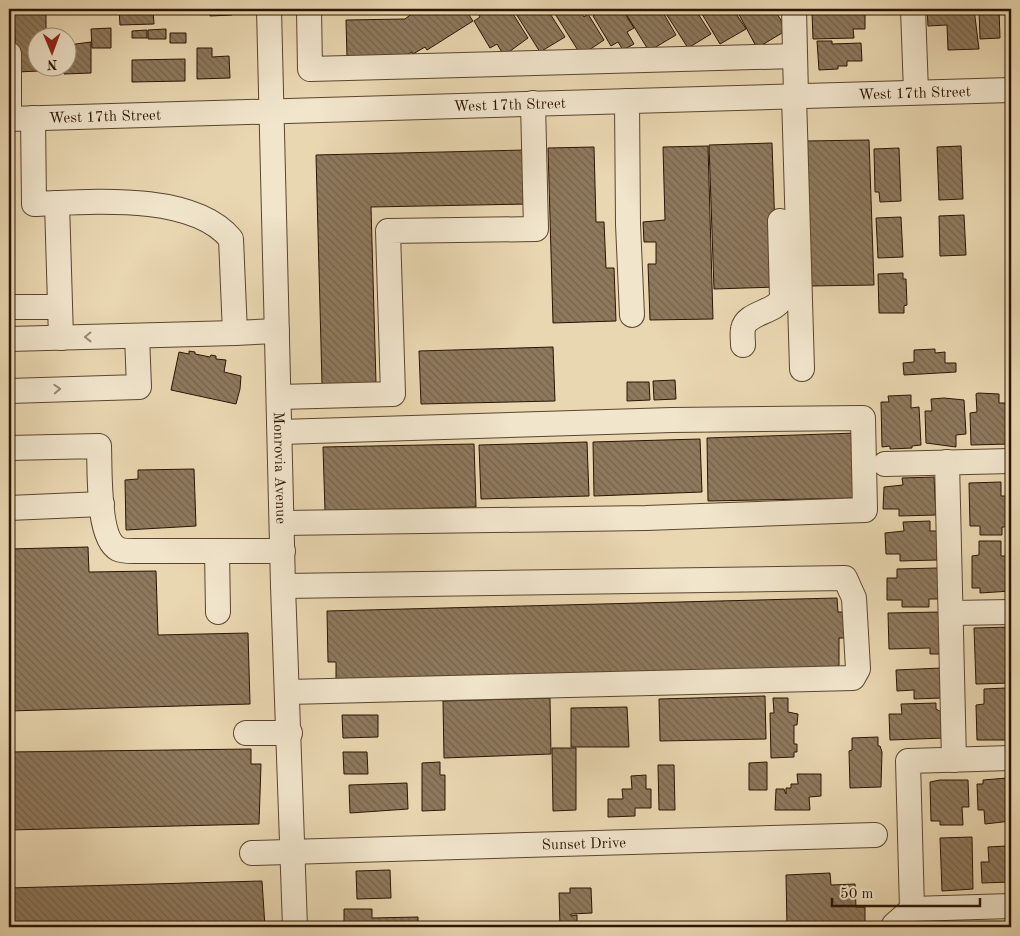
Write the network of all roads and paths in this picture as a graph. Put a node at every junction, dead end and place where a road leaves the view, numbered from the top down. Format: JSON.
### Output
{"nodes":[{"id":1,"x":269,"y":9,"type":"edge"},
{"id":2,"x":309,"y":9,"type":"edge"},
{"id":3,"x":794,"y":9,"type":"edge"},
{"id":4,"x":913,"y":9,"type":"edge"},
{"id":5,"x":9,"y":54,"type":"edge"},
{"id":6,"x":795,"y":56,"type":"junction"},
{"id":7,"x":1011,"y":90,"type":"edge"},
{"id":8,"x":916,"y":92,"type":"junction"},
{"id":9,"x":789,"y":96,"type":"junction"},
{"id":10,"x":627,"y":100,"type":"junction"},
{"id":11,"x":533,"y":103,"type":"junction"},
{"id":12,"x":272,"y":112,"type":"junction"},
{"id":13,"x":33,"y":118,"type":"junction"},
{"id":14,"x":9,"y":119,"type":"edge"},
{"id":15,"x":57,"y":203,"type":"junction"},
{"id":16,"x":9,"y":307,"type":"edge"},
{"id":17,"x":60,"y":307,"type":"junction"},
{"id":18,"x":632,"y":314,"type":"dead end"},
{"id":19,"x":277,"y":332,"type":"junction"},
{"id":20,"x":235,"y":333,"type":"junction"},
{"id":21,"x":137,"y":336,"type":"junction"},
{"id":22,"x":61,"y":338,"type":"junction"},
{"id":23,"x":9,"y":339,"type":"edge"},
{"id":24,"x":744,"y":344,"type":"dead end"},
{"id":25,"x":802,"y":369,"type":"dead end"},
{"id":26,"x":9,"y":391,"type":"edge"},
{"id":27,"x":279,"y":397,"type":"junction"},
{"id":28,"x":280,"y":432,"type":"junction"},
{"id":29,"x":9,"y":448,"type":"edge"},
{"id":30,"x":1011,"y":461,"type":"edge"},
{"id":31,"x":948,"y":462,"type":"junction"},
{"id":32,"x":885,"y":464,"type":"dead end"},
{"id":33,"x":102,"y":504,"type":"junction"},
{"id":34,"x":9,"y":508,"type":"edge"},
{"id":35,"x":282,"y":523,"type":"junction"},
{"id":36,"x":217,"y":551,"type":"junction"},
{"id":37,"x":283,"y":551,"type":"junction"},
{"id":38,"x":284,"y":586,"type":"junction"},
{"id":39,"x":218,"y":612,"type":"dead end"},
{"id":40,"x":1011,"y":612,"type":"edge"},
{"id":41,"x":951,"y":613,"type":"junction"},
{"id":42,"x":288,"y":692,"type":"junction"},
{"id":43,"x":290,"y":732,"type":"junction"},
{"id":44,"x":246,"y":733,"type":"dead end"},
{"id":45,"x":1011,"y":758,"type":"edge"},
{"id":46,"x":954,"y":760,"type":"junction"},
{"id":47,"x":875,"y":835,"type":"dead end"},
{"id":48,"x":293,"y":852,"type":"junction"},
{"id":49,"x":252,"y":853,"type":"dead end"},
{"id":50,"x":1011,"y":906,"type":"edge"},
{"id":51,"x":912,"y":909,"type":"junction"},
{"id":52,"x":295,"y":927,"type":"edge"},
{"id":53,"x":894,"y":927,"type":"edge"}],
"edges":[{"from":1,"to":12,"type":"street","name":"Monrovia Avenue"},
{"from":2,"to":6,"type":"street"},
{"from":3,"to":6,"type":"street"},
{"from":4,"to":8,"type":"street"},
{"from":5,"to":14,"type":"street"},
{"from":6,"to":9,"type":"street"},
{"from":7,"to":8,"type":"street","name":"West 17th Street"},
{"from":8,"to":9,"type":"street","name":"West 17th Street"},
{"from":9,"to":10,"type":"street","name":"West 17th Street"},
{"from":9,"to":24,"type":"street"},
{"from":9,"to":25,"type":"street"},
{"from":10,"to":11,"type":"street","name":"West 17th Street"},
{"from":10,"to":18,"type":"street"},
{"from":11,"to":12,"type":"street","name":"West 17th Street"},
{"from":11,"to":27,"type":"street"},
{"from":12,"to":13,"type":"street","name":"West 17th Street"},
{"from":12,"to":19,"type":"street","name":"Monrovia Avenue"},
{"from":13,"to":14,"type":"street","name":"West 17th Street"},
{"from":13,"to":15,"type":"street"},
{"from":15,"to":17,"type":"street"},
{"from":15,"to":20,"type":"street"},
{"from":16,"to":17,"type":"street"},
{"from":17,"to":22,"type":"street"},
{"from":19,"to":20,"type":"street"},
{"from":19,"to":27,"type":"street","name":"Monrovia Avenue"},
{"from":20,"to":21,"type":"street"},
{"from":21,"to":22,"type":"street","one_way":true},
{"from":26,"to":21,"type":"street","one_way":true},
{"from":22,"to":23,"type":"street"},
{"from":27,"to":28,"type":"street","name":"Monrovia Avenue"},
{"from":28,"to":35,"type":"street","name":"Monrovia Avenue"},
{"from":28,"to":35,"type":"street"},
{"from":29,"to":33,"type":"street"},
{"from":30,"to":31,"type":"street"},
{"from":31,"to":32,"type":"street"},
{"from":31,"to":41,"type":"street"},
{"from":33,"to":34,"type":"street"},
{"from":33,"to":36,"type":"street"},
{"from":35,"to":37,"type":"street","name":"Monrovia Avenue"},
{"from":36,"to":37,"type":"street"},
{"from":36,"to":39,"type":"street"},
{"from":37,"to":38,"type":"street","name":"Monrovia Avenue"},
{"from":38,"to":42,"type":"street","name":"Monrovia Avenue"},
{"from":38,"to":42,"type":"street"},
{"from":40,"to":41,"type":"street"},
{"from":41,"to":46,"type":"street"},
{"from":42,"to":43,"type":"street","name":"Monrovia Avenue"},
{"from":43,"to":44,"type":"street"},
{"from":43,"to":48,"type":"street","name":"Monrovia Avenue"},
{"from":45,"to":46,"type":"street"},
{"from":46,"to":51,"type":"street"},
{"from":47,"to":48,"type":"street","name":"Sunset Drive"},
{"from":48,"to":49,"type":"street","name":"Sunset Drive"},
{"from":48,"to":52,"type":"street","name":"Monrovia Avenue"},
{"from":50,"to":51,"type":"street"},
{"from":51,"to":53,"type":"street"}]}
